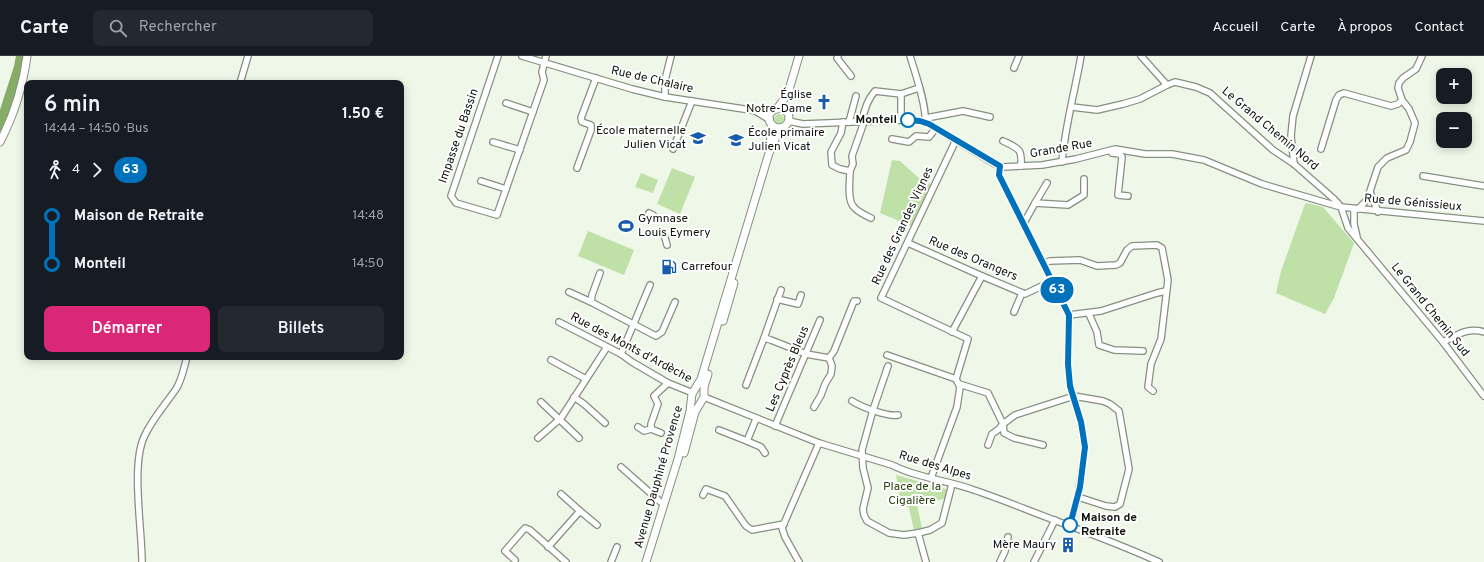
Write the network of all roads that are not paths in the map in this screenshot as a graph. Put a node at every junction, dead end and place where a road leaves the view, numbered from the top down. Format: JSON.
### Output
{"nodes":[{"id":1,"x":27,"y":56,"type":"edge"},
{"id":2,"x":248,"y":56,"type":"edge"},
{"id":3,"x":498,"y":56,"type":"edge"},
{"id":4,"x":522,"y":56,"type":"edge"},
{"id":5,"x":546,"y":56,"type":"edge"},
{"id":6,"x":671,"y":56,"type":"edge"},
{"id":7,"x":798,"y":56,"type":"edge"},
{"id":8,"x":838,"y":56,"type":"edge"},
{"id":9,"x":910,"y":56,"type":"edge"},
{"id":10,"x":1019,"y":56,"type":"edge"},
{"id":11,"x":1081,"y":56,"type":"edge"},
{"id":12,"x":1141,"y":56,"type":"edge"},
{"id":13,"x":1311,"y":56,"type":"edge"},
{"id":14,"x":1422,"y":56,"type":"edge"},
{"id":15,"x":545,"y":63,"type":"junction"},
{"id":16,"x":1014,"y":68,"type":"dead end"},
{"id":17,"x":851,"y":76,"type":"dead end"},
{"id":18,"x":596,"y":78,"type":"junction"},
{"id":19,"x":241,"y":80,"type":"edge"},
{"id":20,"x":1167,"y":85,"type":"junction"},
{"id":21,"x":919,"y":88,"type":"junction"},
{"id":22,"x":788,"y":93,"type":"junction"},
{"id":23,"x":901,"y":94,"type":"junction"},
{"id":24,"x":856,"y":96,"type":"dead end"},
{"id":25,"x":665,"y":97,"type":"junction"},
{"id":26,"x":1402,"y":100,"type":"junction"},
{"id":27,"x":692,"y":101,"type":"junction"},
{"id":28,"x":506,"y":103,"type":"dead end"},
{"id":29,"x":1072,"y":107,"type":"junction"},
{"id":30,"x":775,"y":110,"type":"junction"},
{"id":31,"x":757,"y":111,"type":"junction"},
{"id":32,"x":533,"y":112,"type":"junction"},
{"id":33,"x":787,"y":113,"type":"junction"},
{"id":34,"x":990,"y":117,"type":"dead end"},
{"id":35,"x":901,"y":120,"type":"junction"},
{"id":36,"x":926,"y":120,"type":"junction"},
{"id":37,"x":788,"y":121,"type":"junction"},
{"id":38,"x":771,"y":122,"type":"junction"},
{"id":39,"x":843,"y":122,"type":"junction"},
{"id":40,"x":849,"y":122,"type":"junction"},
{"id":41,"x":863,"y":122,"type":"junction"},
{"id":42,"x":780,"y":128,"type":"junction"},
{"id":43,"x":936,"y":128,"type":"junction"},
{"id":44,"x":892,"y":139,"type":"dead end"},
{"id":45,"x":956,"y":140,"type":"junction"},
{"id":46,"x":1003,"y":141,"type":"dead end"},
{"id":47,"x":0,"y":142,"type":"edge"},
{"id":48,"x":493,"y":142,"type":"dead end"},
{"id":49,"x":673,"y":149,"type":"dead end"},
{"id":50,"x":1321,"y":149,"type":"dead end"},
{"id":51,"x":520,"y":150,"type":"junction"},
{"id":52,"x":769,"y":152,"type":"junction"},
{"id":53,"x":1105,"y":152,"type":"junction"},
{"id":54,"x":1062,"y":162,"type":"junction"},
{"id":55,"x":1294,"y":164,"type":"junction"},
{"id":56,"x":1000,"y":166,"type":"junction"},
{"id":57,"x":1022,"y":166,"type":"junction"},
{"id":58,"x":577,"y":168,"type":"dead end"},
{"id":59,"x":850,"y":171,"type":"junction"},
{"id":60,"x":1423,"y":176,"type":"dead end"},
{"id":61,"x":1084,"y":179,"type":"dead end"},
{"id":62,"x":481,"y":181,"type":"dead end"},
{"id":63,"x":1047,"y":183,"type":"dead end"},
{"id":64,"x":1484,"y":186,"type":"edge"},
{"id":65,"x":506,"y":189,"type":"junction"},
{"id":66,"x":1370,"y":192,"type":"junction"},
{"id":67,"x":1128,"y":196,"type":"dead end"},
{"id":68,"x":1035,"y":203,"type":"junction"},
{"id":69,"x":1341,"y":207,"type":"junction"},
{"id":70,"x":1356,"y":209,"type":"junction"},
{"id":71,"x":1378,"y":212,"type":"junction"},
{"id":72,"x":871,"y":218,"type":"dead end"},
{"id":73,"x":1484,"y":220,"type":"edge"},
{"id":74,"x":1023,"y":223,"type":"junction"},
{"id":75,"x":665,"y":238,"type":"dead end"},
{"id":76,"x":1358,"y":239,"type":"junction"},
{"id":77,"x":908,"y":243,"type":"junction"},
{"id":78,"x":667,"y":244,"type":"dead end"},
{"id":79,"x":737,"y":263,"type":"junction"},
{"id":80,"x":1043,"y":263,"type":"junction"},
{"id":81,"x":600,"y":273,"type":"dead end"},
{"id":82,"x":982,"y":276,"type":"junction"},
{"id":83,"x":1052,"y":281,"type":"junction"},
{"id":84,"x":650,"y":285,"type":"dead end"},
{"id":85,"x":781,"y":290,"type":"dead end"},
{"id":86,"x":1166,"y":291,"type":"junction"},
{"id":87,"x":569,"y":292,"type":"dead end"},
{"id":88,"x":1022,"y":292,"type":"junction"},
{"id":89,"x":801,"y":294,"type":"dead end"},
{"id":90,"x":777,"y":299,"type":"junction"},
{"id":91,"x":857,"y":301,"type":"dead end"},
{"id":92,"x":591,"y":302,"type":"junction"},
{"id":93,"x":675,"y":302,"type":"dead end"},
{"id":94,"x":1014,"y":312,"type":"dead end"},
{"id":95,"x":1090,"y":314,"type":"junction"},
{"id":96,"x":1069,"y":315,"type":"junction"},
{"id":97,"x":820,"y":320,"type":"dead end"},
{"id":98,"x":559,"y":322,"type":"dead end"},
{"id":99,"x":634,"y":326,"type":"junction"},
{"id":100,"x":952,"y":332,"type":"junction"},
{"id":101,"x":1484,"y":332,"type":"edge"},
{"id":102,"x":764,"y":338,"type":"junction"},
{"id":103,"x":1443,"y":342,"type":"junction"},
{"id":104,"x":607,"y":347,"type":"junction"},
{"id":105,"x":1143,"y":351,"type":"dead end"},
{"id":106,"x":622,"y":354,"type":"junction"},
{"id":107,"x":806,"y":354,"type":"junction"},
{"id":108,"x":887,"y":355,"type":"dead end"},
{"id":109,"x":830,"y":358,"type":"junction"},
{"id":110,"x":186,"y":360,"type":"edge"},
{"id":111,"x":551,"y":360,"type":"dead end"},
{"id":112,"x":888,"y":366,"type":"dead end"},
{"id":113,"x":586,"y":379,"type":"junction"},
{"id":114,"x":957,"y":381,"type":"junction"},
{"id":115,"x":668,"y":383,"type":"junction"},
{"id":116,"x":746,"y":385,"type":"dead end"},
{"id":117,"x":1153,"y":392,"type":"dead end"},
{"id":118,"x":1483,"y":392,"type":"edge"},
{"id":119,"x":694,"y":394,"type":"junction"},
{"id":120,"x":1074,"y":396,"type":"junction"},
{"id":121,"x":574,"y":397,"type":"junction"},
{"id":122,"x":703,"y":397,"type":"junction"},
{"id":123,"x":852,"y":401,"type":"dead end"},
{"id":124,"x":541,"y":402,"type":"dead end"},
{"id":125,"x":814,"y":407,"type":"dead end"},
{"id":126,"x":873,"y":410,"type":"junction"},
{"id":127,"x":898,"y":415,"type":"dead end"},
{"id":128,"x":756,"y":418,"type":"junction"},
{"id":129,"x":559,"y":420,"type":"junction"},
{"id":130,"x":605,"y":424,"type":"dead end"},
{"id":131,"x":1003,"y":424,"type":"junction"},
{"id":132,"x":775,"y":426,"type":"junction"},
{"id":133,"x":638,"y":427,"type":"dead end"},
{"id":134,"x":651,"y":429,"type":"junction"},
{"id":135,"x":719,"y":430,"type":"dead end"},
{"id":136,"x":661,"y":433,"type":"dead end"},
{"id":137,"x":538,"y":438,"type":"dead end"},
{"id":138,"x":579,"y":438,"type":"dead end"},
{"id":139,"x":747,"y":440,"type":"junction"},
{"id":140,"x":819,"y":443,"type":"junction"},
{"id":141,"x":988,"y":445,"type":"dead end"},
{"id":142,"x":1043,"y":445,"type":"dead end"},
{"id":143,"x":765,"y":453,"type":"dead end"},
{"id":144,"x":862,"y":456,"type":"junction"},
{"id":145,"x":621,"y":467,"type":"dead end"},
{"id":146,"x":931,"y":478,"type":"junction"},
{"id":147,"x":952,"y":484,"type":"junction"},
{"id":148,"x":561,"y":494,"type":"dead end"},
{"id":149,"x":702,"y":495,"type":"dead end"},
{"id":150,"x":1078,"y":497,"type":"junction"},
{"id":151,"x":664,"y":505,"type":"junction"},
{"id":152,"x":580,"y":511,"type":"junction"},
{"id":153,"x":1055,"y":520,"type":"junction"},
{"id":154,"x":784,"y":524,"type":"junction"},
{"id":155,"x":597,"y":525,"type":"dead end"},
{"id":156,"x":1070,"y":525,"type":"junction"},
{"id":157,"x":918,"y":533,"type":"junction"},
{"id":158,"x":1008,"y":537,"type":"dead end"},
{"id":159,"x":617,"y":546,"type":"dead end"},
{"id":160,"x":548,"y":547,"type":"junction"},
{"id":161,"x":515,"y":560,"type":"dead end"},
{"id":162,"x":142,"y":562,"type":"edge"},
{"id":163,"x":566,"y":562,"type":"edge"},
{"id":164,"x":611,"y":562,"type":"edge"},
{"id":165,"x":646,"y":562,"type":"edge"},
{"id":166,"x":651,"y":562,"type":"edge"},
{"id":167,"x":799,"y":562,"type":"edge"},
{"id":168,"x":926,"y":562,"type":"edge"},
{"id":169,"x":1000,"y":562,"type":"edge"},
{"id":170,"x":1034,"y":562,"type":"edge"},
{"id":171,"x":1159,"y":562,"type":"edge"}],
"edges":[{"from":1,"to":47,"type":"main road"},
{"from":2,"to":19,"type":"street"},
{"from":3,"to":65,"type":"street","name":"Impasse du Bassin"},
{"from":4,"to":15,"type":"street","name":"Rue de Chalaire"},
{"from":5,"to":15,"type":"street"},
{"from":6,"to":25,"type":"street"},
{"from":7,"to":22,"type":"main road"},
{"from":8,"to":17,"type":"street"},
{"from":9,"to":21,"type":"street"},
{"from":10,"to":16,"type":"street"},
{"from":11,"to":29,"type":"street"},
{"from":12,"to":20,"type":"street"},
{"from":13,"to":55,"type":"street"},
{"from":14,"to":26,"type":"street"},
{"from":15,"to":18,"type":"street","name":"Rue de Chalaire"},
{"from":15,"to":32,"type":"street"},
{"from":18,"to":25,"type":"street","name":"Rue de Chalaire"},
{"from":18,"to":58,"type":"street"},
{"from":20,"to":29,"type":"street"},
{"from":20,"to":55,"type":"street","name":"Le Grand Chemin Nord"},
{"from":21,"to":23,"type":"street"},
{"from":21,"to":36,"type":"street"},
{"from":22,"to":30,"type":"main road"},
{"from":22,"to":33,"type":"main road"},
{"from":23,"to":35,"type":"street"},
{"from":23,"to":41,"type":"street"},
{"from":24,"to":40,"type":"street"},
{"from":25,"to":27,"type":"street","name":"Rue de Chalaire"},
{"from":26,"to":50,"type":"street"},
{"from":26,"to":66,"type":"street"},
{"from":27,"to":31,"type":"street","name":"Rue de Chalaire"},
{"from":27,"to":49,"type":"street"},
{"from":28,"to":32,"type":"street"},
{"from":29,"to":54,"type":"street"},
{"from":30,"to":31,"type":"street","name":"Rue de Chalaire"},
{"from":30,"to":33,"type":"main road"},
{"from":30,"to":38,"type":"main road"},
{"from":31,"to":38,"type":"street","name":"Rue de Chalaire"},
{"from":32,"to":51,"type":"street"},
{"from":33,"to":37,"type":"main road"},
{"from":34,"to":36,"type":"street"},
{"from":35,"to":36,"type":"street"},
{"from":35,"to":41,"type":"street"},
{"from":36,"to":43,"type":"street"},
{"from":37,"to":39,"type":"street"},
{"from":37,"to":42,"type":"main road"},
{"from":38,"to":42,"type":"main road"},
{"from":38,"to":52,"type":"main road","name":"Avenue Dauphiné Provence"},
{"from":39,"to":40,"type":"street"},
{"from":39,"to":59,"type":"street"},
{"from":40,"to":41,"type":"street"},
{"from":41,"to":59,"type":"street"},
{"from":42,"to":52,"type":"main road","name":"Avenue Dauphiné Provence"},
{"from":43,"to":44,"type":"street"},
{"from":43,"to":45,"type":"street"},
{"from":45,"to":56,"type":"street"},
{"from":45,"to":77,"type":"street","name":"Rue des Grandes Vignes"},
{"from":46,"to":57,"type":"street"},
{"from":48,"to":51,"type":"street"},
{"from":51,"to":65,"type":"street"},
{"from":52,"to":79,"type":"main road","name":"Avenue Dauphiné Provence"},
{"from":53,"to":54,"type":"street","name":"Grande Rue"},
{"from":53,"to":67,"type":"street"},
{"from":53,"to":69,"type":"street","name":"Grande Rue"},
{"from":54,"to":57,"type":"street","name":"Grande Rue"},
{"from":55,"to":69,"type":"street","name":"Le Grand Chemin Nord"},
{"from":56,"to":57,"type":"street","name":"Grande Rue"},
{"from":56,"to":74,"type":"street"},
{"from":59,"to":72,"type":"street"},
{"from":60,"to":64,"type":"street"},
{"from":61,"to":68,"type":"street"},
{"from":62,"to":65,"type":"street"},
{"from":63,"to":68,"type":"street"},
{"from":66,"to":70,"type":"street"},
{"from":66,"to":71,"type":"street"},
{"from":68,"to":74,"type":"street"},
{"from":69,"to":70,"type":"street","name":"Rue de Génissieux"},
{"from":69,"to":76,"type":"street","name":"Le Grand Chemin Sud"},
{"from":70,"to":71,"type":"street","name":"Rue de Génissieux"},
{"from":70,"to":76,"type":"street"},
{"from":71,"to":73,"type":"street","name":"Rue de Génissieux"},
{"from":74,"to":80,"type":"street"},
{"from":75,"to":78,"type":"street"},
{"from":76,"to":103,"type":"street","name":"Le Grand Chemin Sud"},
{"from":77,"to":82,"type":"street","name":"Rue des Orangers"},
{"from":77,"to":100,"type":"street","name":"Rue des Grandes Vignes"},
{"from":79,"to":119,"type":"main road","name":"Avenue Dauphiné Provence"},
{"from":79,"to":122,"type":"main road","name":"Avenue Dauphiné Provence"},
{"from":80,"to":83,"type":"street"},
{"from":80,"to":86,"type":"street"},
{"from":81,"to":92,"type":"street"},
{"from":82,"to":88,"type":"street","name":"Rue des Orangers"},
{"from":82,"to":100,"type":"street"},
{"from":83,"to":88,"type":"street","name":"Rue des Orangers"},
{"from":83,"to":96,"type":"street"},
{"from":84,"to":99,"type":"street"},
{"from":85,"to":90,"type":"street"},
{"from":86,"to":95,"type":"street"},
{"from":86,"to":117,"type":"street"},
{"from":87,"to":92,"type":"street"},
{"from":88,"to":94,"type":"street"},
{"from":89,"to":90,"type":"street"},
{"from":90,"to":102,"type":"street"},
{"from":91,"to":109,"type":"street"},
{"from":92,"to":99,"type":"street"},
{"from":93,"to":99,"type":"street"},
{"from":95,"to":96,"type":"street"},
{"from":95,"to":105,"type":"street"},
{"from":96,"to":120,"type":"street"},
{"from":97,"to":107,"type":"street","name":"Les Cyprès Bleus"},
{"from":98,"to":104,"type":"street","name":"Rue des Monts d'Ardèche"},
{"from":99,"to":106,"type":"street"},
{"from":100,"to":114,"type":"street","name":"Rue des Grandes Vignes"},
{"from":101,"to":103,"type":"street"},
{"from":102,"to":107,"type":"street"},
{"from":102,"to":116,"type":"street"},
{"from":103,"to":118,"type":"street","name":"Le Grand Chemin Sud"},
{"from":104,"to":106,"type":"street","name":"Rue des Monts d'Ardèche"},
{"from":104,"to":113,"type":"street"},
{"from":106,"to":115,"type":"street","name":"Rue des Monts d'Ardèche"},
{"from":107,"to":109,"type":"street"},
{"from":107,"to":132,"type":"street","name":"Les Cyprès Bleus"},
{"from":108,"to":114,"type":"street"},
{"from":109,"to":125,"type":"street"},
{"from":110,"to":162,"type":"street"},
{"from":111,"to":113,"type":"street"},
{"from":112,"to":126,"type":"street"},
{"from":113,"to":121,"type":"street"},
{"from":114,"to":131,"type":"street"},
{"from":114,"to":146,"type":"street","name":"Rue des Grandes Vignes"},
{"from":115,"to":119,"type":"street","name":"Rue des Monts d'Ardèche"},
{"from":115,"to":134,"type":"street"},
{"from":119,"to":122,"type":"main road"},
{"from":119,"to":122,"type":"main road"},
{"from":119,"to":151,"type":"main road","name":"Avenue Dauphiné Provence"},
{"from":120,"to":131,"type":"street"},
{"from":120,"to":150,"type":"street"},
{"from":120,"to":150,"type":"street"},
{"from":121,"to":129,"type":"street"},
{"from":121,"to":130,"type":"street"},
{"from":122,"to":128,"type":"street","name":"Rue des Alpes"},
{"from":122,"to":166,"type":"main road","name":"Avenue Dauphiné Provence"},
{"from":123,"to":126,"type":"street"},
{"from":124,"to":129,"type":"street"},
{"from":126,"to":127,"type":"street"},
{"from":126,"to":144,"type":"street"},
{"from":128,"to":132,"type":"street","name":"Rue des Alpes"},
{"from":128,"to":139,"type":"street"},
{"from":129,"to":137,"type":"street"},
{"from":129,"to":138,"type":"street"},
{"from":131,"to":141,"type":"street"},
{"from":131,"to":142,"type":"street"},
{"from":132,"to":140,"type":"street","name":"Rue des Alpes"},
{"from":133,"to":134,"type":"street"},
{"from":134,"to":136,"type":"street"},
{"from":135,"to":139,"type":"street"},
{"from":139,"to":143,"type":"street"},
{"from":140,"to":144,"type":"street","name":"Rue des Alpes"},
{"from":140,"to":154,"type":"street"},
{"from":144,"to":146,"type":"street","name":"Rue des Alpes"},
{"from":144,"to":157,"type":"street"},
{"from":145,"to":151,"type":"street"},
{"from":146,"to":147,"type":"street","name":"Rue des Alpes"},
{"from":147,"to":153,"type":"street","name":"Rue des Alpes"},
{"from":147,"to":157,"type":"street"},
{"from":148,"to":152,"type":"street"},
{"from":149,"to":154,"type":"street"},
{"from":150,"to":156,"type":"street"},
{"from":151,"to":165,"type":"main road","name":"Avenue Dauphiné Provence"},
{"from":152,"to":155,"type":"street"},
{"from":152,"to":160,"type":"street"},
{"from":153,"to":156,"type":"street","name":"Rue des Alpes"},
{"from":153,"to":170,"type":"street"},
{"from":154,"to":167,"type":"street"},
{"from":156,"to":171,"type":"street","name":"Rue des Alpes"},
{"from":157,"to":168,"type":"street"},
{"from":158,"to":169,"type":"street"},
{"from":159,"to":164,"type":"street"},
{"from":160,"to":161,"type":"street"},
{"from":160,"to":163,"type":"street"}]}
